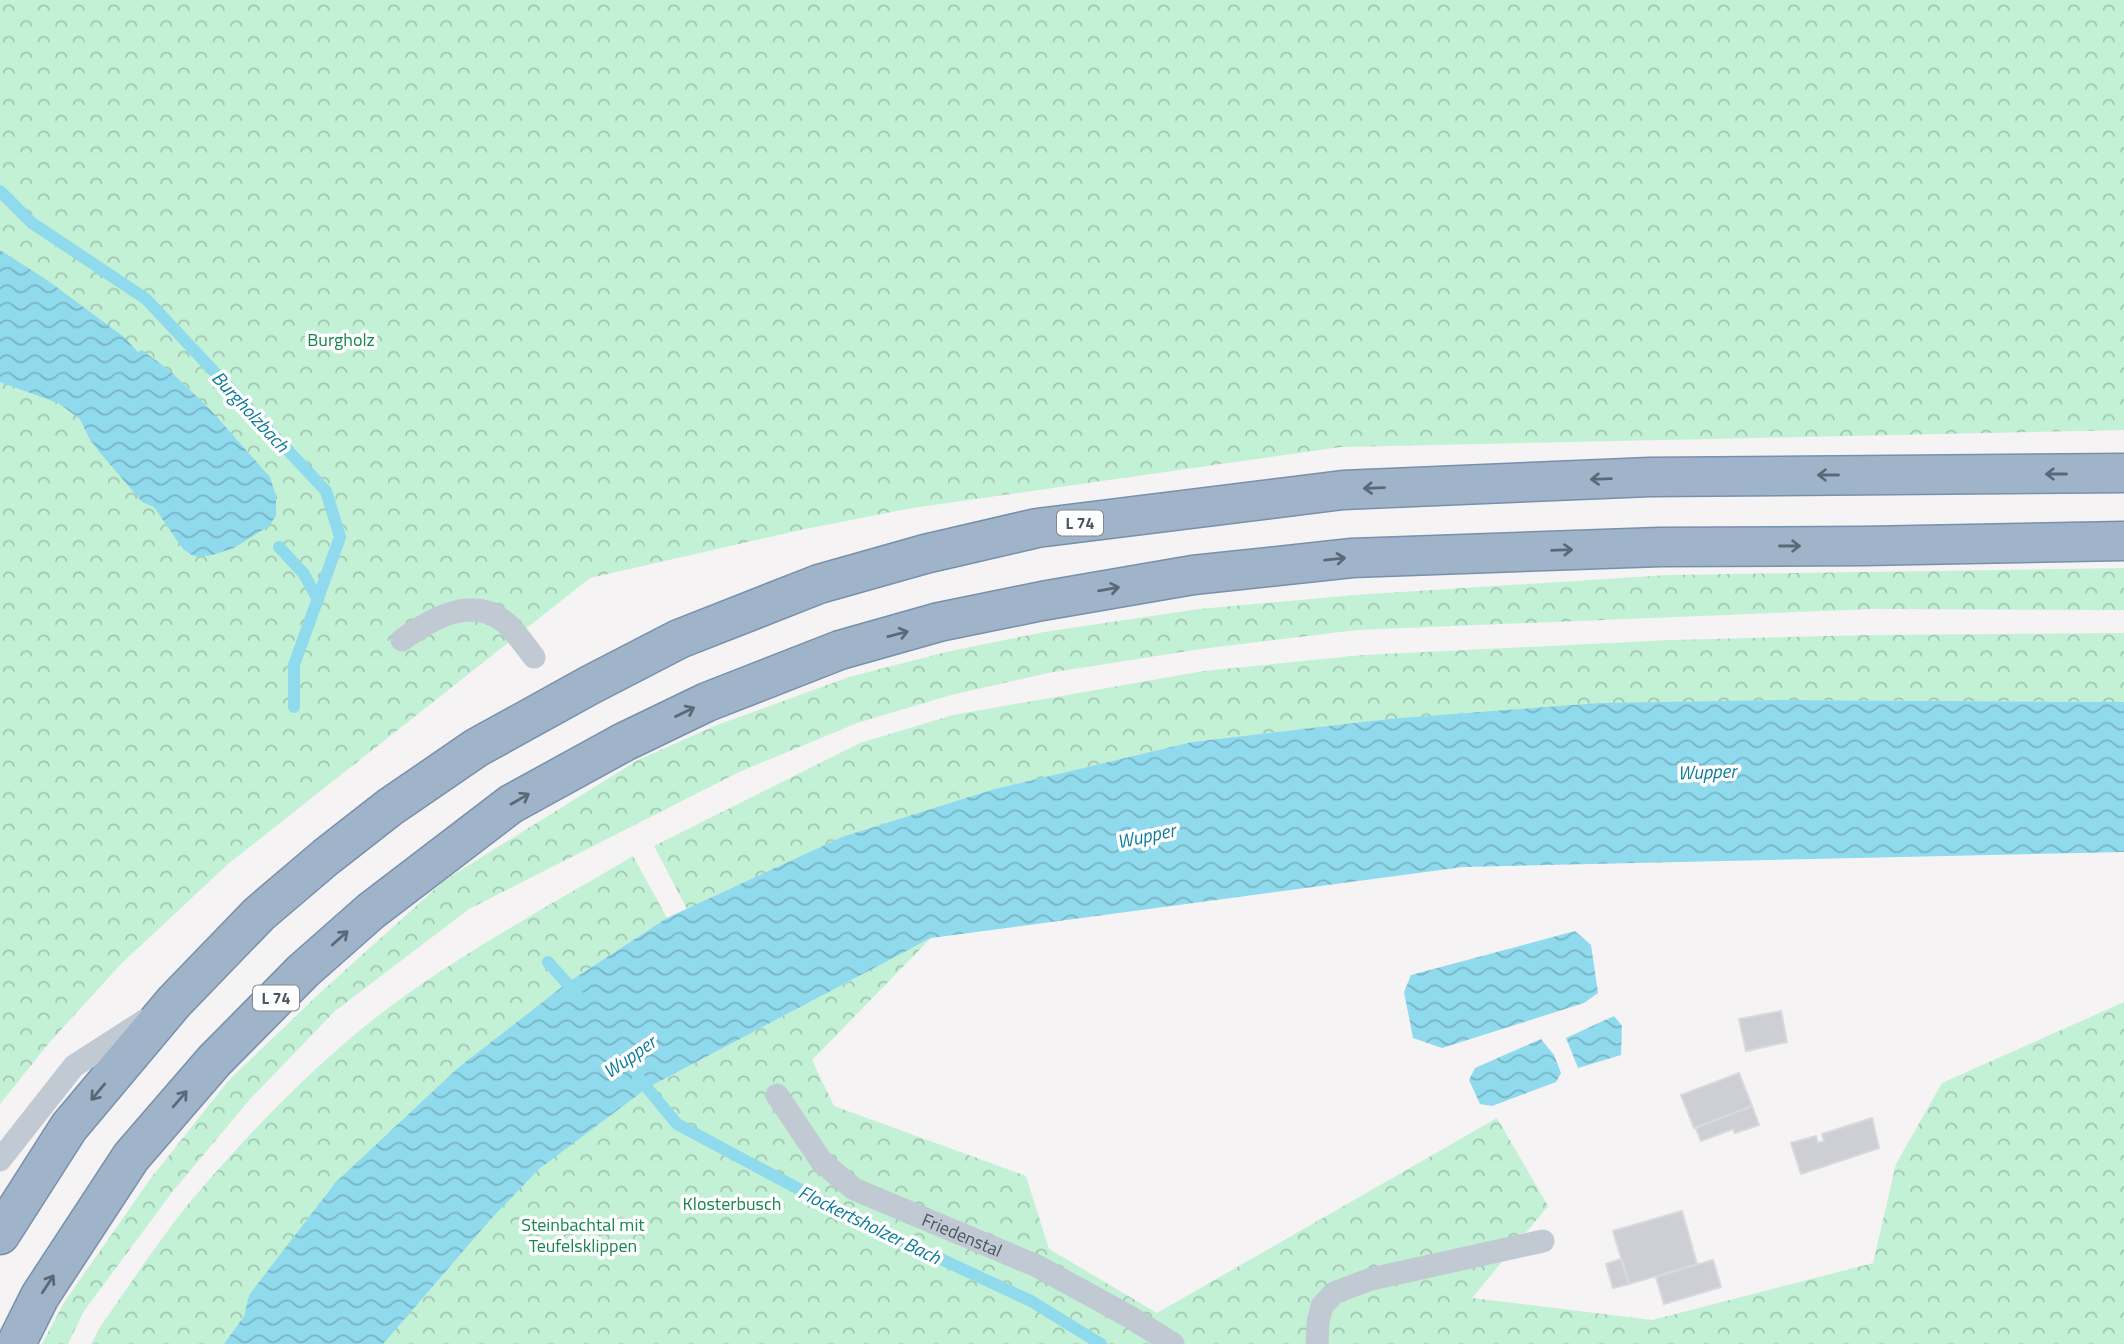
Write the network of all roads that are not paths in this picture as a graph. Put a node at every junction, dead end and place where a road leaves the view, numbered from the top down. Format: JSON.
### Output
{"nodes":[{"id":1,"x":2124,"y":473,"type":"edge"},
{"id":2,"x":2124,"y":541,"type":"edge"},
{"id":3,"x":402,"y":640,"type":"dead end"},
{"id":4,"x":534,"y":657,"type":"dead end"},
{"id":5,"x":174,"y":1002,"type":"junction"},
{"id":6,"x":777,"y":1096,"type":"dead end"},
{"id":7,"x":0,"y":1160,"type":"edge"},
{"id":8,"x":0,"y":1235,"type":"edge"},
{"id":9,"x":1542,"y":1241,"type":"dead end"},
{"id":10,"x":16,"y":1344,"type":"edge"},
{"id":11,"x":1173,"y":1344,"type":"edge"},
{"id":12,"x":1317,"y":1344,"type":"edge"}],
"edges":[{"from":1,"to":5,"type":"highway","number":"L 74","one_way":true},
{"from":10,"to":2,"type":"highway","number":"L 74","one_way":true},
{"from":3,"to":4,"type":"lane"},
{"from":5,"to":7,"type":"lane"},
{"from":5,"to":8,"type":"highway","number":"L 74","one_way":true},
{"from":6,"to":11,"type":"lane","name":"Friedenstal"},
{"from":9,"to":12,"type":"lane"}]}
